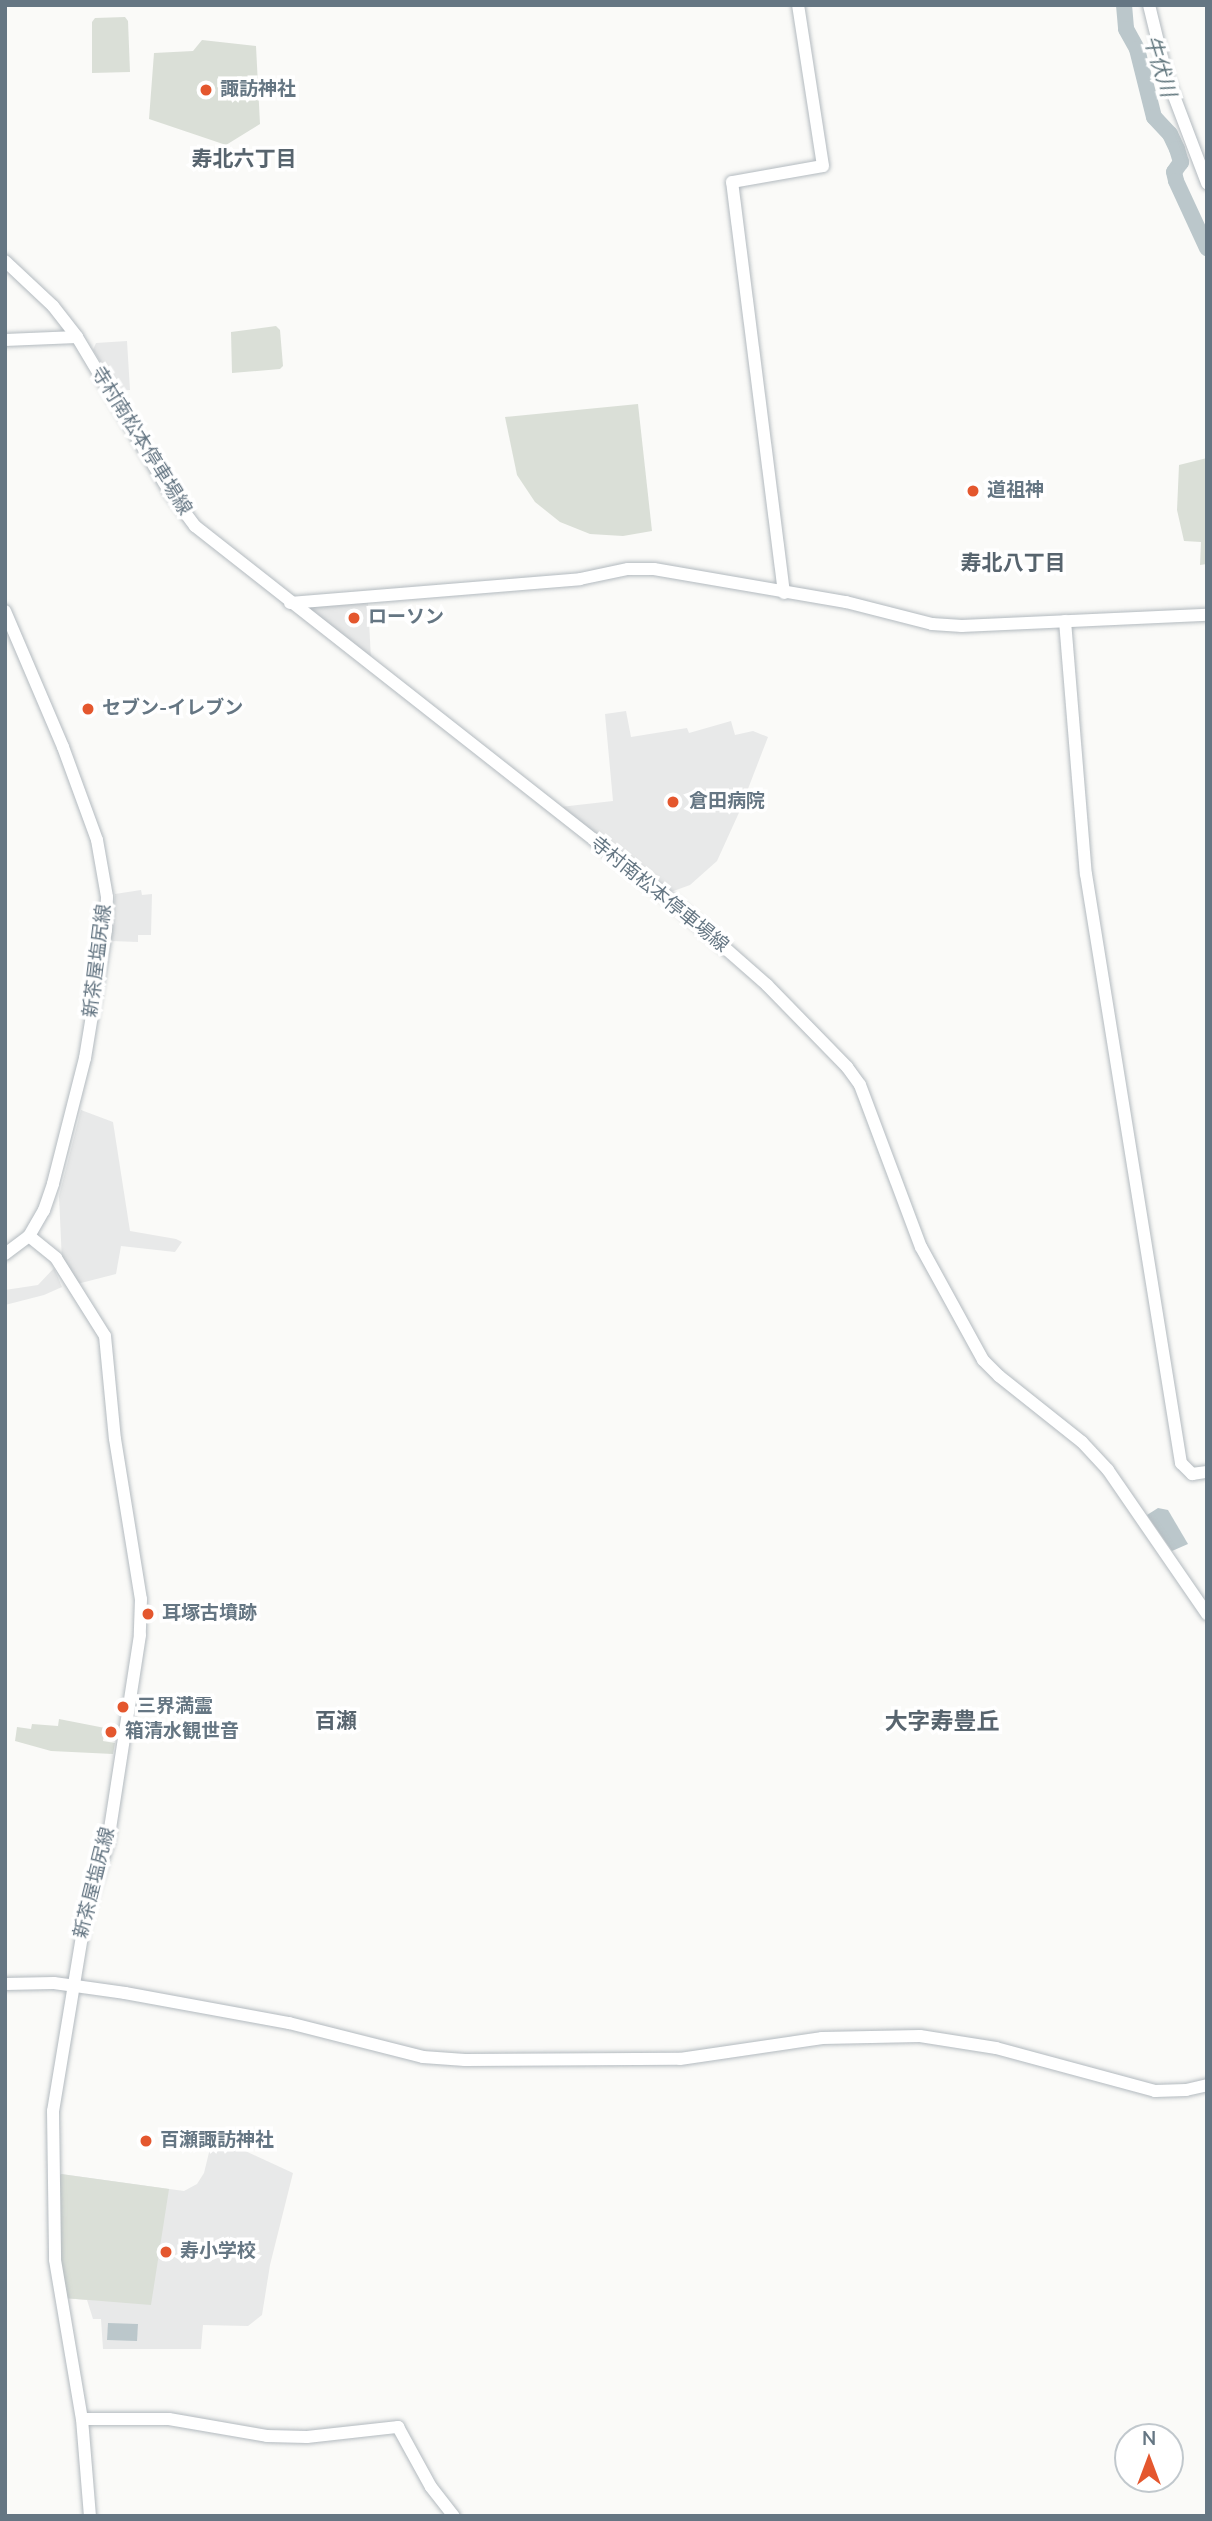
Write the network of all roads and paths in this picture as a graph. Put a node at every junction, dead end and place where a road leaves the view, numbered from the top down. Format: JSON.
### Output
{"nodes":[{"id":1,"x":797,"y":5,"type":"edge"},
{"id":2,"x":1149,"y":5,"type":"edge"},
{"id":3,"x":1207,"y":183,"type":"edge"},
{"id":4,"x":5,"y":261,"type":"edge"},
{"id":5,"x":77,"y":337,"type":"junction"},
{"id":6,"x":5,"y":340,"type":"edge"},
{"id":7,"x":784,"y":593,"type":"junction"},
{"id":8,"x":289,"y":603,"type":"junction"},
{"id":9,"x":5,"y":611,"type":"edge"},
{"id":10,"x":1207,"y":615,"type":"edge"},
{"id":11,"x":1065,"y":621,"type":"junction"},
{"id":12,"x":29,"y":1236,"type":"junction"},
{"id":13,"x":5,"y":1254,"type":"edge"},
{"id":14,"x":1207,"y":1472,"type":"edge"},
{"id":15,"x":1207,"y":1614,"type":"edge"},
{"id":16,"x":5,"y":1984,"type":"edge"},
{"id":17,"x":72,"y":1985,"type":"junction"},
{"id":18,"x":1207,"y":2085,"type":"edge"},
{"id":19,"x":82,"y":2419,"type":"junction"},
{"id":20,"x":90,"y":2516,"type":"edge"},
{"id":21,"x":454,"y":2516,"type":"edge"}],
"edges":[{"from":1,"to":7,"type":"street"},
{"from":2,"to":3,"type":"street"},
{"from":4,"to":5,"type":"street","name":"寺村南松本停車場線"},
{"from":5,"to":6,"type":"street"},
{"from":5,"to":8,"type":"street","name":"寺村南松本停車場線"},
{"from":7,"to":8,"type":"street"},
{"from":7,"to":11,"type":"street"},
{"from":8,"to":15,"type":"street","name":"寺村南松本停車場線"},
{"from":9,"to":12,"type":"street","name":"新茶屋塩尻線"},
{"from":10,"to":11,"type":"street"},
{"from":11,"to":14,"type":"street"},
{"from":12,"to":13,"type":"street","name":"新茶屋塩尻線"},
{"from":12,"to":17,"type":"street","name":"新茶屋塩尻線"},
{"from":16,"to":17,"type":"street"},
{"from":17,"to":18,"type":"street"},
{"from":17,"to":19,"type":"street","name":"新茶屋塩尻線"},
{"from":19,"to":20,"type":"street","name":"新茶屋塩尻線"},
{"from":19,"to":21,"type":"street"}]}
